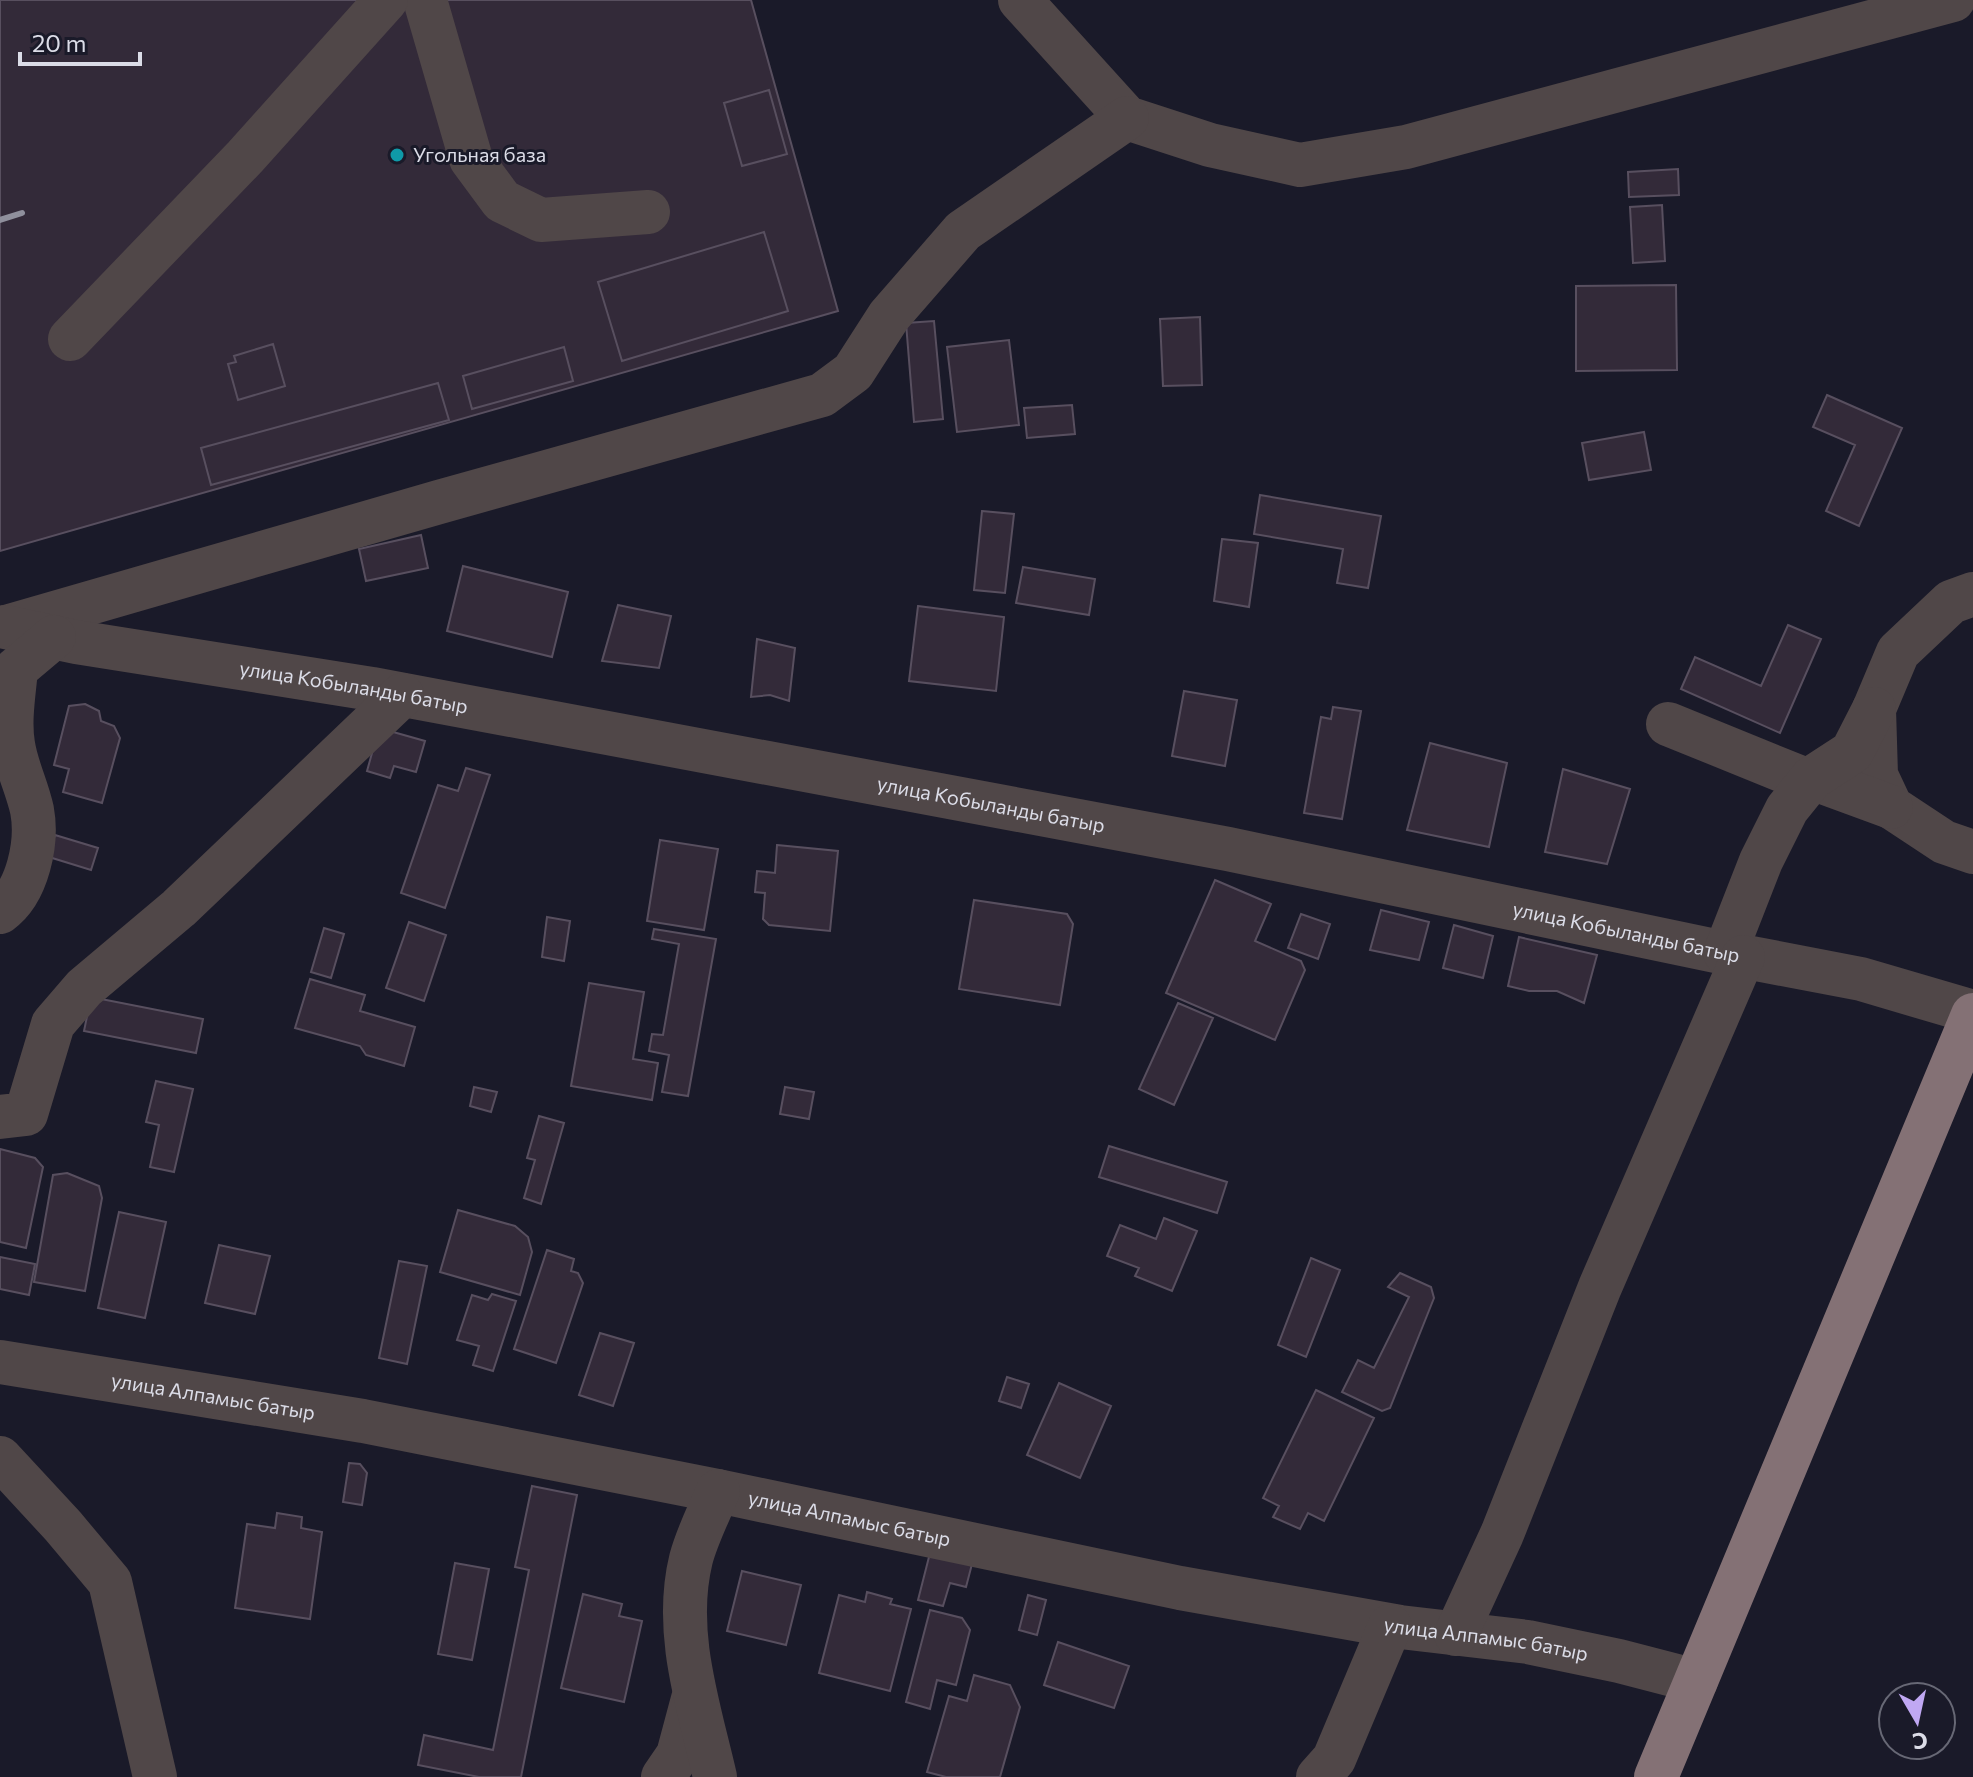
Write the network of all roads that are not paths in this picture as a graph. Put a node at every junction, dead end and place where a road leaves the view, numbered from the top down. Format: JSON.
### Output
{"nodes":[{"id":1,"x":386,"y":0,"type":"edge"},
{"id":2,"x":425,"y":0,"type":"edge"},
{"id":3,"x":1020,"y":0,"type":"edge"},
{"id":4,"x":1953,"y":0,"type":"edge"},
{"id":5,"x":1127,"y":118,"type":"junction"},
{"id":6,"x":648,"y":212,"type":"dead end"},
{"id":7,"x":70,"y":339,"type":"dead end"},
{"id":8,"x":1973,"y":594,"type":"edge"},
{"id":9,"x":2,"y":628,"type":"edge"},
{"id":10,"x":54,"y":637,"type":"junction"},
{"id":11,"x":402,"y":695,"type":"junction"},
{"id":12,"x":1874,"y":709,"type":"junction"},
{"id":13,"x":1668,"y":724,"type":"dead end"},
{"id":14,"x":1812,"y":778,"type":"junction"},
{"id":15,"x":1891,"y":807,"type":"junction"},
{"id":16,"x":1973,"y":852,"type":"edge"},
{"id":17,"x":0,"y":912,"type":"edge"},
{"id":18,"x":1734,"y":955,"type":"junction"},
{"id":19,"x":1973,"y":1014,"type":"edge"},
{"id":20,"x":0,"y":1117,"type":"edge"},
{"id":21,"x":0,"y":1362,"type":"edge"},
{"id":22,"x":0,"y":1458,"type":"edge"},
{"id":23,"x":718,"y":1491,"type":"junction"},
{"id":24,"x":1390,"y":1626,"type":"junction"},
{"id":25,"x":1456,"y":1634,"type":"junction"},
{"id":26,"x":1696,"y":1681,"type":"junction"},
{"id":27,"x":695,"y":1693,"type":"junction"},
{"id":28,"x":1327,"y":1771,"type":"edge"},
{"id":29,"x":155,"y":1777,"type":"edge"},
{"id":30,"x":663,"y":1777,"type":"edge"},
{"id":31,"x":715,"y":1777,"type":"edge"},
{"id":32,"x":1656,"y":1777,"type":"edge"}],
"edges":[{"from":1,"to":7,"type":"street"},
{"from":2,"to":6,"type":"street"},
{"from":3,"to":5,"type":"street"},
{"from":4,"to":5,"type":"street"},
{"from":5,"to":9,"type":"street"},
{"from":8,"to":12,"type":"street"},
{"from":9,"to":10,"type":"street","name":"улица Кобыланды батыр"},
{"from":10,"to":11,"type":"street","name":"улица Кобыланды батыр"},
{"from":10,"to":17,"type":"street"},
{"from":11,"to":18,"type":"street","name":"улица Кобыланды батыр"},
{"from":11,"to":20,"type":"street"},
{"from":12,"to":14,"type":"street"},
{"from":12,"to":15,"type":"street"},
{"from":13,"to":14,"type":"street"},
{"from":14,"to":15,"type":"street"},
{"from":14,"to":18,"type":"street"},
{"from":15,"to":16,"type":"street"},
{"from":18,"to":19,"type":"street","name":"улица Кобыланды батыр"},
{"from":18,"to":25,"type":"street"},
{"from":19,"to":26,"type":"main road"},
{"from":21,"to":23,"type":"street","name":"улица Алпамыс батыр"},
{"from":22,"to":29,"type":"street"},
{"from":23,"to":24,"type":"street","name":"улица Алпамыс батыр"},
{"from":23,"to":27,"type":"street"},
{"from":24,"to":25,"type":"street","name":"улица Алпамыс батыр"},
{"from":24,"to":28,"type":"street"},
{"from":25,"to":26,"type":"street","name":"улица Алпамыс батыр"},
{"from":26,"to":32,"type":"main road"},
{"from":27,"to":30,"type":"street"},
{"from":27,"to":31,"type":"street"}]}
